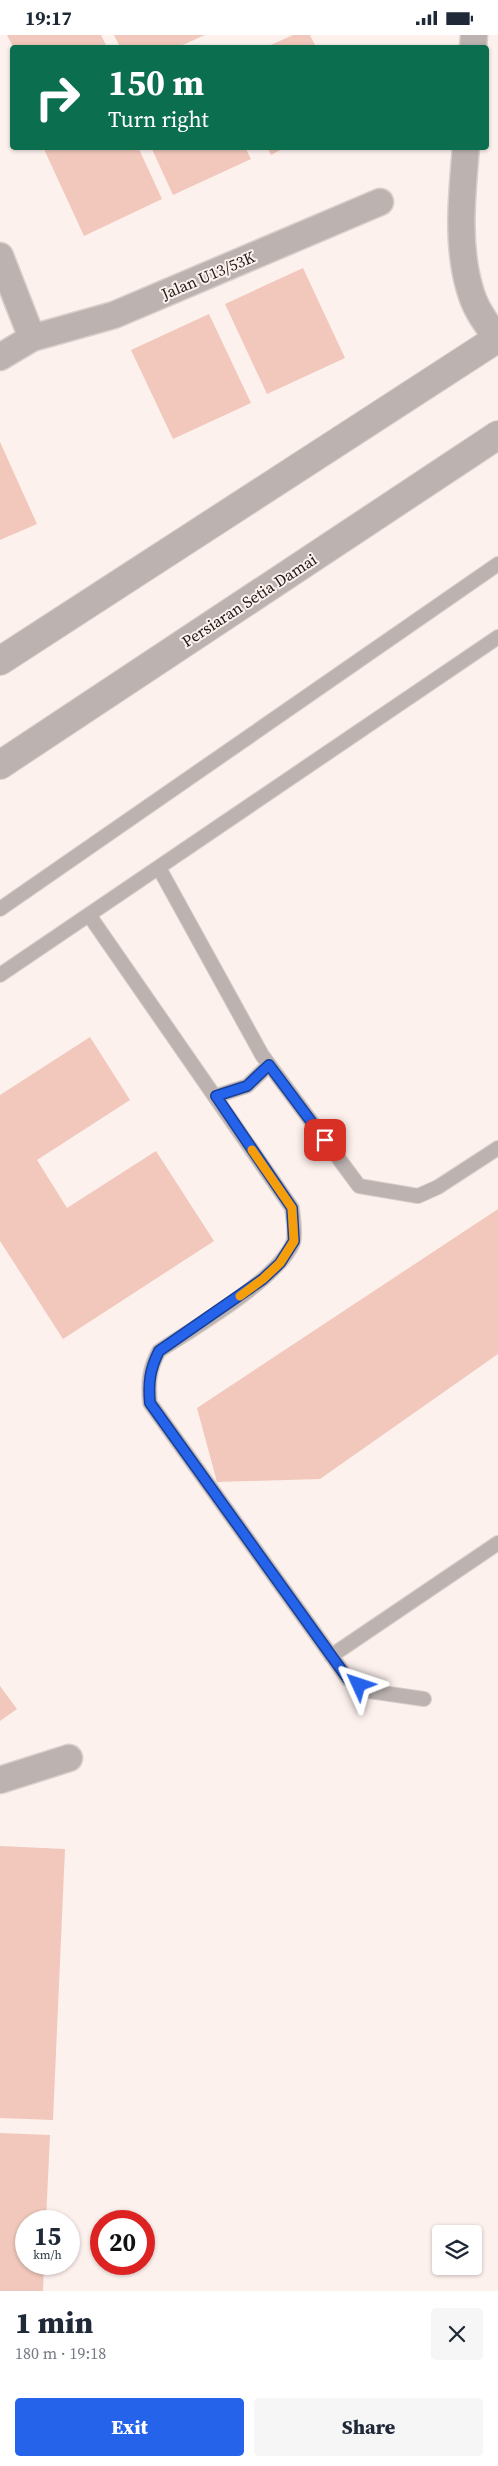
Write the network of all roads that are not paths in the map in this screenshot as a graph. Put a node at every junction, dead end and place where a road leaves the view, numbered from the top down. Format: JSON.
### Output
{"nodes":[{"id":1,"x":466,"y":150,"type":"edge"},
{"id":2,"x":380,"y":202,"type":"dead end"},
{"id":3,"x":0,"y":256,"type":"edge"},
{"id":4,"x":32,"y":338,"type":"junction"},
{"id":5,"x":498,"y":338,"type":"edge"},
{"id":6,"x":0,"y":357,"type":"edge"},
{"id":7,"x":498,"y":435,"type":"edge"},
{"id":8,"x":498,"y":564,"type":"edge"},
{"id":9,"x":498,"y":637,"type":"edge"},
{"id":10,"x":0,"y":661,"type":"edge"},
{"id":11,"x":0,"y":765,"type":"edge"},
{"id":12,"x":159,"y":868,"type":"junction"},
{"id":13,"x":0,"y":909,"type":"edge"},
{"id":14,"x":89,"y":915,"type":"junction"},
{"id":15,"x":0,"y":975,"type":"edge"},
{"id":16,"x":269,"y":1065,"type":"junction"},
{"id":17,"x":216,"y":1096,"type":"junction"},
{"id":18,"x":498,"y":1148,"type":"edge"},
{"id":19,"x":498,"y":1543,"type":"edge"},
{"id":20,"x":331,"y":1656,"type":"junction"},
{"id":21,"x":424,"y":1699,"type":"dead end"},
{"id":22,"x":69,"y":1758,"type":"dead end"},
{"id":23,"x":0,"y":1780,"type":"edge"}],
"edges":[{"from":1,"to":5,"type":"street"},
{"from":2,"to":4,"type":"street","name":"Jalan U13/53K"},
{"from":3,"to":4,"type":"street"},
{"from":4,"to":6,"type":"street","name":"Jalan U13/53K"},
{"from":5,"to":10,"type":"street"},
{"from":7,"to":11,"type":"street","name":"Persiaran Setia Damai"},
{"from":8,"to":13,"type":"lane"},
{"from":9,"to":12,"type":"lane"},
{"from":12,"to":14,"type":"lane"},
{"from":12,"to":16,"type":"lane"},
{"from":14,"to":15,"type":"lane"},
{"from":14,"to":17,"type":"lane"},
{"from":16,"to":17,"type":"lane"},
{"from":16,"to":18,"type":"lane"},
{"from":17,"to":20,"type":"lane"},
{"from":19,"to":20,"type":"lane"},
{"from":20,"to":21,"type":"lane"},
{"from":22,"to":23,"type":"street"}]}
